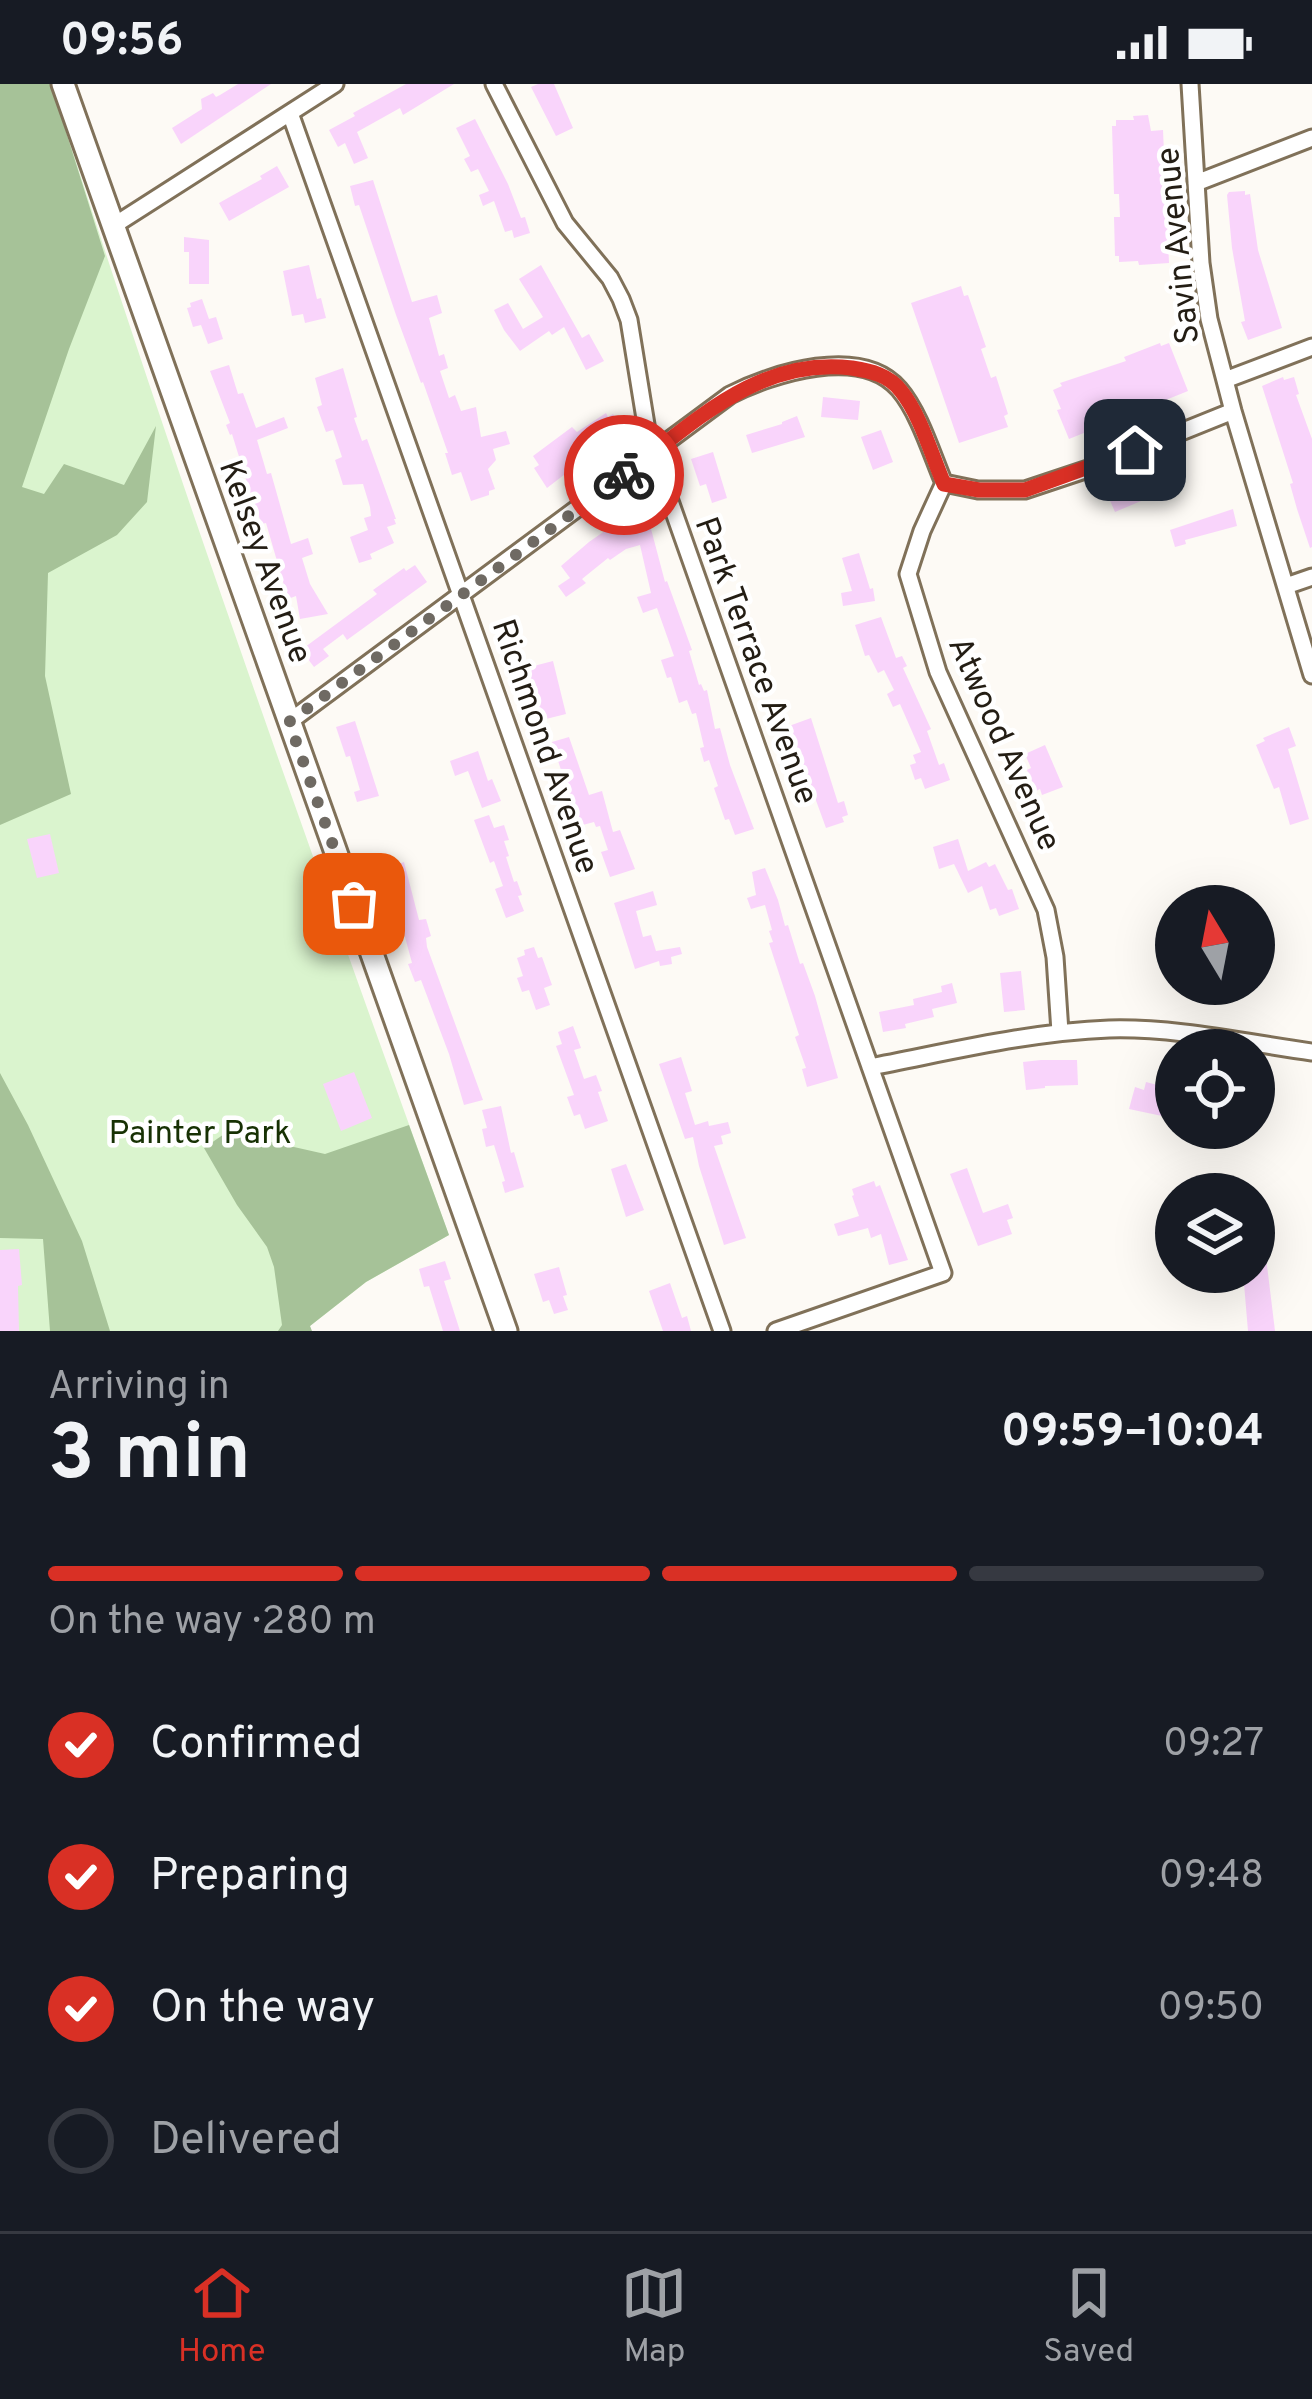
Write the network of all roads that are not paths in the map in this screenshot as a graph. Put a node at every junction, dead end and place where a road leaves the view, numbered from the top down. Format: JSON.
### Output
{"nodes":[{"id":1,"x":63,"y":84,"type":"edge"},
{"id":2,"x":335,"y":84,"type":"edge"},
{"id":3,"x":494,"y":84,"type":"edge"},
{"id":4,"x":1190,"y":84,"type":"edge"},
{"id":5,"x":290,"y":113,"type":"junction"},
{"id":6,"x":1312,"y":138,"type":"edge"},
{"id":7,"x":1196,"y":183,"type":"junction"},
{"id":8,"x":113,"y":226,"type":"junction"},
{"id":9,"x":1312,"y":347,"type":"edge"},
{"id":10,"x":1225,"y":380,"type":"junction"},
{"id":11,"x":1233,"y":411,"type":"junction"},
{"id":12,"x":653,"y":454,"type":"junction"},
{"id":13,"x":944,"y":484,"type":"junction"},
{"id":14,"x":1312,"y":577,"type":"edge"},
{"id":15,"x":1286,"y":586,"type":"junction"},
{"id":16,"x":462,"y":595,"type":"junction"},
{"id":17,"x":1312,"y":675,"type":"edge"},
{"id":18,"x":289,"y":722,"type":"junction"},
{"id":19,"x":1060,"y":1032,"type":"junction"},
{"id":20,"x":1312,"y":1052,"type":"edge"},
{"id":21,"x":871,"y":1067,"type":"junction"},
{"id":22,"x":506,"y":1331,"type":"edge"},
{"id":23,"x":722,"y":1331,"type":"edge"},
{"id":24,"x":776,"y":1331,"type":"edge"}],
"edges":[{"from":1,"to":8,"type":"street","name":"Kelsey Avenue"},
{"from":2,"to":5,"type":"street"},
{"from":3,"to":12,"type":"street","name":"Park Terrace Avenue"},
{"from":4,"to":7,"type":"street","name":"Savin Avenue"},
{"from":5,"to":8,"type":"street"},
{"from":5,"to":16,"type":"street","name":"Richmond Avenue"},
{"from":6,"to":7,"type":"street"},
{"from":7,"to":10,"type":"street","name":"Savin Avenue"},
{"from":8,"to":18,"type":"street","name":"Kelsey Avenue"},
{"from":9,"to":10,"type":"street"},
{"from":10,"to":11,"type":"street","name":"Savin Avenue"},
{"from":11,"to":13,"type":"street"},
{"from":11,"to":15,"type":"street","name":"Savin Avenue"},
{"from":12,"to":13,"type":"street"},
{"from":12,"to":16,"type":"street"},
{"from":12,"to":21,"type":"street","name":"Park Terrace Avenue"},
{"from":13,"to":19,"type":"street","name":"Atwood Avenue"},
{"from":14,"to":15,"type":"street"},
{"from":15,"to":17,"type":"street","name":"Savin Avenue"},
{"from":16,"to":18,"type":"street"},
{"from":16,"to":23,"type":"street","name":"Richmond Avenue"},
{"from":18,"to":22,"type":"street","name":"Kelsey Avenue"},
{"from":19,"to":20,"type":"street"},
{"from":19,"to":21,"type":"street"},
{"from":21,"to":24,"type":"street","name":"Park Terrace Avenue"}]}
